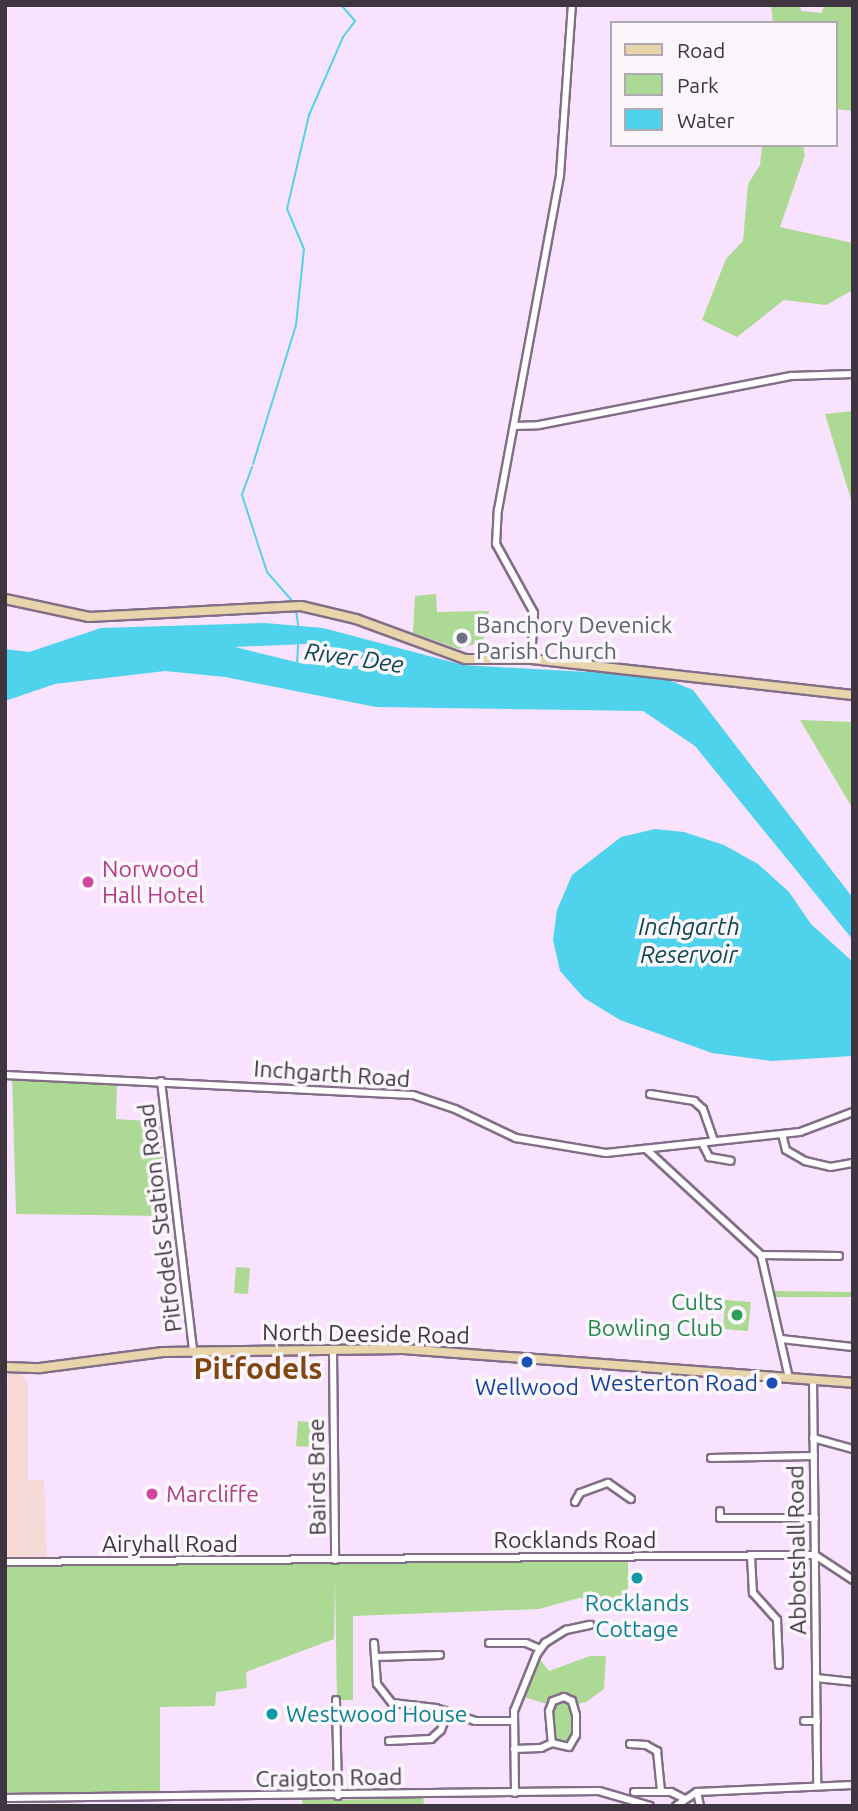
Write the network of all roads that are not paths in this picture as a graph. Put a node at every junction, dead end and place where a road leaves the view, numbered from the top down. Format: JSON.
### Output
{"nodes":[{"id":1,"x":572,"y":5,"type":"edge"},
{"id":2,"x":853,"y":374,"type":"edge"},
{"id":3,"x":514,"y":426,"type":"junction"},
{"id":4,"x":5,"y":599,"type":"edge"},
{"id":5,"x":531,"y":659,"type":"junction"},
{"id":6,"x":853,"y":695,"type":"edge"},
{"id":7,"x":5,"y":1075,"type":"edge"},
{"id":8,"x":161,"y":1081,"type":"junction"},
{"id":9,"x":650,"y":1094,"type":"dead end"},
{"id":10,"x":853,"y":1112,"type":"edge"},
{"id":11,"x":782,"y":1134,"type":"junction"},
{"id":12,"x":714,"y":1141,"type":"junction"},
{"id":13,"x":702,"y":1143,"type":"junction"},
{"id":14,"x":646,"y":1149,"type":"junction"},
{"id":15,"x":724,"y":1151,"type":"dead end"},
{"id":16,"x":844,"y":1157,"type":"dead end"},
{"id":17,"x":722,"y":1160,"type":"junction"},
{"id":18,"x":731,"y":1161,"type":"dead end"},
{"id":19,"x":850,"y":1164,"type":"edge"},
{"id":20,"x":761,"y":1255,"type":"junction"},
{"id":21,"x":839,"y":1256,"type":"dead end"},
{"id":22,"x":781,"y":1339,"type":"junction"},
{"id":23,"x":853,"y":1347,"type":"edge"},
{"id":24,"x":193,"y":1350,"type":"junction"},
{"id":25,"x":333,"y":1352,"type":"junction"},
{"id":26,"x":5,"y":1367,"type":"edge"},
{"id":27,"x":789,"y":1378,"type":"junction"},
{"id":28,"x":813,"y":1379,"type":"junction"},
{"id":29,"x":853,"y":1383,"type":"edge"},
{"id":30,"x":813,"y":1438,"type":"junction"},
{"id":31,"x":853,"y":1450,"type":"edge"},
{"id":32,"x":814,"y":1457,"type":"junction"},
{"id":33,"x":710,"y":1458,"type":"dead end"},
{"id":34,"x":631,"y":1499,"type":"dead end"},
{"id":35,"x":575,"y":1502,"type":"dead end"},
{"id":36,"x":720,"y":1511,"type":"dead end"},
{"id":37,"x":815,"y":1518,"type":"junction"},
{"id":38,"x":815,"y":1555,"type":"junction"},
{"id":39,"x":751,"y":1556,"type":"junction"},
{"id":40,"x":335,"y":1560,"type":"junction"},
{"id":41,"x":5,"y":1562,"type":"edge"},
{"id":42,"x":853,"y":1580,"type":"edge"},
{"id":43,"x":590,"y":1625,"type":"dead end"},
{"id":44,"x":374,"y":1643,"type":"dead end"},
{"id":45,"x":489,"y":1643,"type":"dead end"},
{"id":46,"x":540,"y":1649,"type":"junction"},
{"id":47,"x":426,"y":1655,"type":"junction"},
{"id":48,"x":440,"y":1655,"type":"dead end"},
{"id":49,"x":375,"y":1657,"type":"junction"},
{"id":50,"x":426,"y":1665,"type":"dead end"},
{"id":51,"x":779,"y":1665,"type":"dead end"},
{"id":52,"x":816,"y":1678,"type":"junction"},
{"id":53,"x":853,"y":1682,"type":"edge"},
{"id":54,"x":337,"y":1700,"type":"dead end"},
{"id":55,"x":448,"y":1712,"type":"junction"},
{"id":56,"x":513,"y":1721,"type":"junction"},
{"id":57,"x":804,"y":1721,"type":"dead end"},
{"id":58,"x":817,"y":1721,"type":"junction"},
{"id":59,"x":642,"y":1734,"type":"dead end"},
{"id":60,"x":403,"y":1740,"type":"junction"},
{"id":61,"x":389,"y":1741,"type":"dead end"},
{"id":62,"x":552,"y":1743,"type":"junction"},
{"id":63,"x":630,"y":1744,"type":"dead end"},
{"id":64,"x":642,"y":1745,"type":"junction"},
{"id":65,"x":514,"y":1749,"type":"junction"},
{"id":66,"x":403,"y":1750,"type":"dead end"},
{"id":67,"x":853,"y":1785,"type":"edge"},
{"id":68,"x":817,"y":1786,"type":"junction"},
{"id":69,"x":661,"y":1791,"type":"junction"},
{"id":70,"x":634,"y":1792,"type":"dead end"},
{"id":71,"x":697,"y":1792,"type":"junction"},
{"id":72,"x":515,"y":1793,"type":"junction"},
{"id":73,"x":338,"y":1796,"type":"junction"},
{"id":74,"x":5,"y":1798,"type":"edge"},
{"id":75,"x":683,"y":1798,"type":"junction"},
{"id":76,"x":650,"y":1806,"type":"edge"},
{"id":77,"x":676,"y":1806,"type":"edge"},
{"id":78,"x":700,"y":1806,"type":"edge"}],
"edges":[{"from":1,"to":3,"type":"street"},
{"from":2,"to":3,"type":"street"},
{"from":3,"to":5,"type":"street"},
{"from":4,"to":5,"type":"main road"},
{"from":5,"to":6,"type":"main road"},
{"from":7,"to":8,"type":"street","name":"Inchgarth Road"},
{"from":8,"to":14,"type":"street","name":"Inchgarth Road"},
{"from":8,"to":24,"type":"street","name":"Pitfodels Station Road"},
{"from":9,"to":12,"type":"street"},
{"from":10,"to":11,"type":"street","name":"Inchgarth Road"},
{"from":11,"to":12,"type":"street","name":"Inchgarth Road"},
{"from":11,"to":19,"type":"street"},
{"from":12,"to":13,"type":"street","name":"Inchgarth Road"},
{"from":13,"to":14,"type":"street","name":"Inchgarth Road"},
{"from":13,"to":17,"type":"street"},
{"from":14,"to":20,"type":"street"},
{"from":15,"to":17,"type":"street"},
{"from":16,"to":19,"type":"street"},
{"from":17,"to":18,"type":"street"},
{"from":20,"to":21,"type":"street"},
{"from":20,"to":22,"type":"street"},
{"from":22,"to":23,"type":"street"},
{"from":22,"to":27,"type":"street"},
{"from":24,"to":25,"type":"main road","name":"North Deeside Road"},
{"from":24,"to":26,"type":"main road","name":"North Deeside Road"},
{"from":25,"to":27,"type":"main road","name":"North Deeside Road"},
{"from":25,"to":40,"type":"street","name":"Bairds Brae"},
{"from":27,"to":28,"type":"main road","name":"North Deeside Road"},
{"from":28,"to":29,"type":"main road","name":"North Deeside Road"},
{"from":28,"to":30,"type":"street","name":"Abbotshall Road"},
{"from":30,"to":31,"type":"street"},
{"from":30,"to":32,"type":"street","name":"Abbotshall Road"},
{"from":32,"to":33,"type":"street"},
{"from":32,"to":37,"type":"street","name":"Abbotshall Road"},
{"from":34,"to":35,"type":"street"},
{"from":36,"to":37,"type":"street"},
{"from":37,"to":38,"type":"street","name":"Abbotshall Road"},
{"from":38,"to":39,"type":"street","name":"Rocklands Road"},
{"from":38,"to":42,"type":"street"},
{"from":38,"to":52,"type":"street","name":"Abbotshall Road"},
{"from":39,"to":40,"type":"street","name":"Rocklands Road"},
{"from":39,"to":51,"type":"street"},
{"from":40,"to":41,"type":"street","name":"Airyhall Road"},
{"from":43,"to":46,"type":"street"},
{"from":44,"to":49,"type":"street"},
{"from":45,"to":46,"type":"street"},
{"from":46,"to":56,"type":"street"},
{"from":47,"to":48,"type":"street"},
{"from":47,"to":49,"type":"street"},
{"from":47,"to":50,"type":"street"},
{"from":49,"to":55,"type":"street"},
{"from":52,"to":53,"type":"street"},
{"from":52,"to":58,"type":"street","name":"Abbotshall Road"},
{"from":54,"to":73,"type":"street"},
{"from":55,"to":56,"type":"street"},
{"from":55,"to":60,"type":"street"},
{"from":56,"to":65,"type":"street"},
{"from":57,"to":58,"type":"street"},
{"from":58,"to":68,"type":"street","name":"Abbotshall Road"},
{"from":59,"to":64,"type":"street"},
{"from":60,"to":61,"type":"street"},
{"from":60,"to":66,"type":"street"},
{"from":62,"to":62,"type":"street"},
{"from":62,"to":65,"type":"street"},
{"from":63,"to":64,"type":"street"},
{"from":64,"to":69,"type":"street"},
{"from":65,"to":72,"type":"street"},
{"from":67,"to":68,"type":"street"},
{"from":68,"to":71,"type":"street"},
{"from":69,"to":70,"type":"street"},
{"from":69,"to":75,"type":"street"},
{"from":71,"to":75,"type":"street"},
{"from":71,"to":78,"type":"street"},
{"from":72,"to":73,"type":"street","name":"Craigton Road"},
{"from":72,"to":76,"type":"street","name":"Craigton Road"},
{"from":73,"to":74,"type":"street","name":"Craigton Road"},
{"from":75,"to":77,"type":"street"}]}
